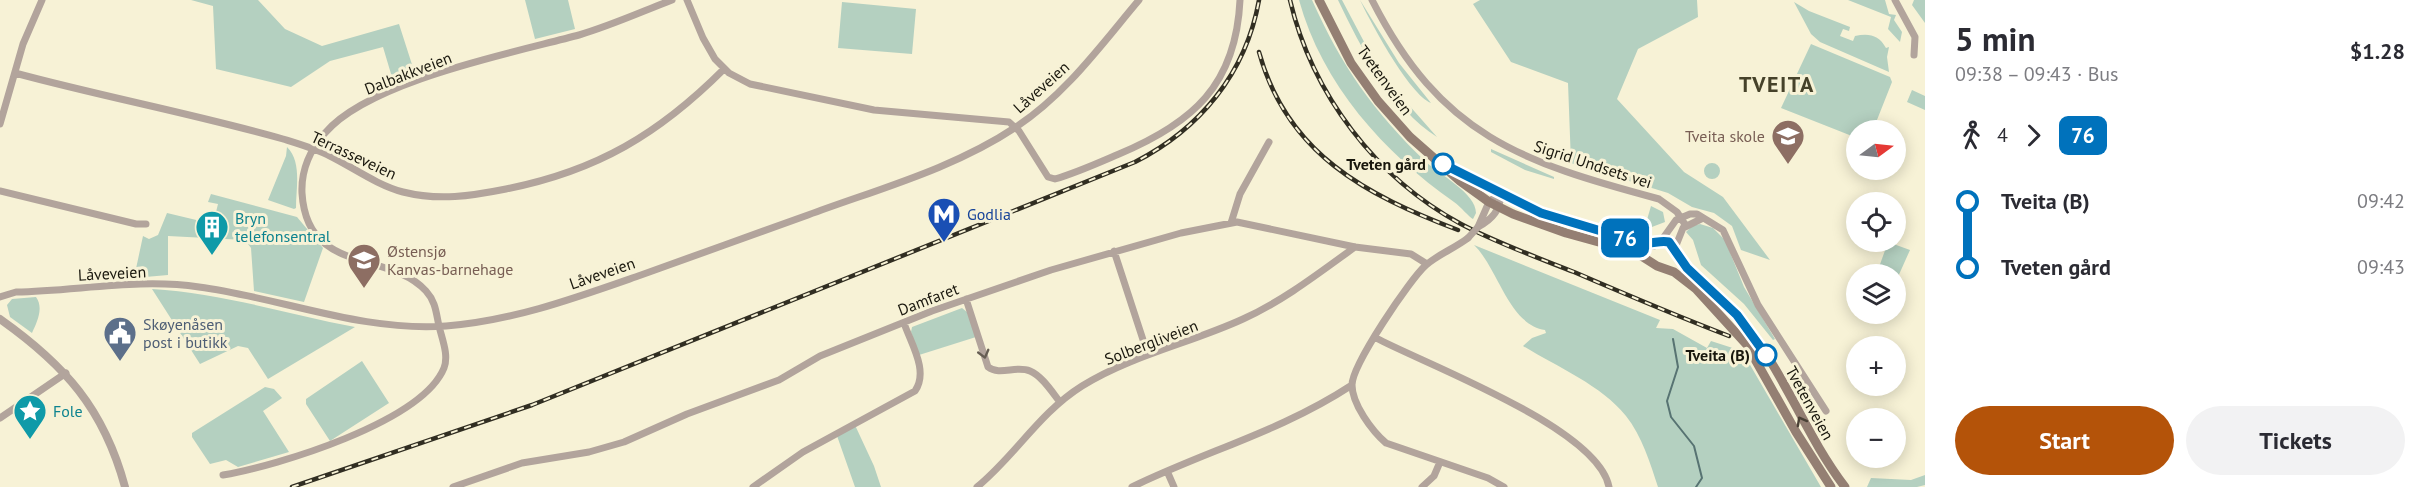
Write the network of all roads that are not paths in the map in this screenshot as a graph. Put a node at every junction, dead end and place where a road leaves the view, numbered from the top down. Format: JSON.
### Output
{"nodes":[{"id":1,"x":42,"y":0,"type":"edge"},
{"id":2,"x":672,"y":0,"type":"edge"},
{"id":3,"x":687,"y":0,"type":"edge"},
{"id":4,"x":1139,"y":0,"type":"edge"},
{"id":5,"x":1240,"y":0,"type":"edge"},
{"id":6,"x":1319,"y":0,"type":"edge"},
{"id":7,"x":1372,"y":0,"type":"edge"},
{"id":8,"x":1895,"y":0,"type":"edge"},
{"id":9,"x":1914,"y":55,"type":"dead end"},
{"id":10,"x":724,"y":69,"type":"junction"},
{"id":11,"x":15,"y":73,"type":"junction"},
{"id":12,"x":0,"y":124,"type":"edge"},
{"id":13,"x":1016,"y":127,"type":"junction"},
{"id":14,"x":1269,"y":142,"type":"dead end"},
{"id":15,"x":312,"y":149,"type":"junction"},
{"id":16,"x":1443,"y":163,"type":"junction"},
{"id":17,"x":0,"y":191,"type":"edge"},
{"id":18,"x":1500,"y":193,"type":"junction"},
{"id":19,"x":1489,"y":202,"type":"junction"},
{"id":20,"x":1499,"y":207,"type":"junction"},
{"id":21,"x":1681,"y":217,"type":"junction"},
{"id":22,"x":1703,"y":218,"type":"junction"},
{"id":23,"x":1231,"y":222,"type":"junction"},
{"id":24,"x":146,"y":224,"type":"dead end"},
{"id":25,"x":1481,"y":224,"type":"junction"},
{"id":26,"x":1686,"y":225,"type":"junction"},
{"id":27,"x":1658,"y":243,"type":"junction"},
{"id":28,"x":1355,"y":247,"type":"junction"},
{"id":29,"x":1114,"y":251,"type":"junction"},
{"id":30,"x":1676,"y":251,"type":"junction"},
{"id":31,"x":1652,"y":262,"type":"junction"},
{"id":32,"x":1427,"y":264,"type":"junction"},
{"id":33,"x":1665,"y":268,"type":"junction"},
{"id":34,"x":0,"y":297,"type":"edge"},
{"id":35,"x":966,"y":299,"type":"junction"},
{"id":36,"x":0,"y":319,"type":"edge"},
{"id":37,"x":903,"y":323,"type":"junction"},
{"id":38,"x":439,"y":326,"type":"junction"},
{"id":39,"x":1376,"y":338,"type":"junction"},
{"id":40,"x":1148,"y":356,"type":"junction"},
{"id":41,"x":66,"y":373,"type":"junction"},
{"id":42,"x":1352,"y":385,"type":"junction"},
{"id":43,"x":1060,"y":402,"type":"junction"},
{"id":44,"x":1826,"y":411,"type":"dead end"},
{"id":45,"x":0,"y":418,"type":"edge"},
{"id":46,"x":1440,"y":462,"type":"junction"},
{"id":47,"x":1167,"y":471,"type":"junction"},
{"id":48,"x":223,"y":475,"type":"dead end"},
{"id":49,"x":125,"y":487,"type":"edge"},
{"id":50,"x":453,"y":487,"type":"edge"},
{"id":51,"x":753,"y":487,"type":"edge"},
{"id":52,"x":977,"y":487,"type":"edge"},
{"id":53,"x":1132,"y":487,"type":"edge"},
{"id":54,"x":1174,"y":487,"type":"edge"},
{"id":55,"x":1422,"y":487,"type":"edge"},
{"id":56,"x":1504,"y":487,"type":"edge"},
{"id":57,"x":1609,"y":487,"type":"edge"},
{"id":58,"x":1831,"y":487,"type":"edge"},
{"id":59,"x":1845,"y":487,"type":"edge"}],
"edges":[{"from":1,"to":11,"type":"street"},
{"from":2,"to":15,"type":"street","name":"Dalbakkveien"},
{"from":3,"to":10,"type":"street"},
{"from":4,"to":13,"type":"street","name":"Låveveien"},
{"from":5,"to":13,"type":"street"},
{"from":6,"to":16,"type":"main road","name":"Tvetenveien"},
{"from":7,"to":21,"type":"street","name":"Sigrid Undsets vei"},
{"from":8,"to":9,"type":"street"},
{"from":10,"to":13,"type":"street"},
{"from":10,"to":15,"type":"street","name":"Terrasseveien"},
{"from":11,"to":12,"type":"street"},
{"from":11,"to":15,"type":"street","name":"Terrasseveien"},
{"from":13,"to":38,"type":"street","name":"Låveveien"},
{"from":14,"to":23,"type":"street"},
{"from":15,"to":38,"type":"street","name":"Dalbakkveien"},
{"from":16,"to":18,"type":"main road","name":"Tvetenveien"},
{"from":16,"to":19,"type":"main road","name":"Tvetenveien"},
{"from":17,"to":24,"type":"street"},
{"from":18,"to":19,"type":"street"},
{"from":18,"to":20,"type":"street"},
{"from":18,"to":27,"type":"main road","name":"Tvetenveien"},
{"from":19,"to":20,"type":"main road","name":"Tvetenveien"},
{"from":19,"to":25,"type":"street"},
{"from":20,"to":25,"type":"street"},
{"from":20,"to":31,"type":"main road","name":"Tvetenveien"},
{"from":21,"to":22,"type":"street"},
{"from":21,"to":26,"type":"street","name":"Sigrid Undsets vei"},
{"from":21,"to":27,"type":"street"},
{"from":22,"to":26,"type":"street"},
{"from":22,"to":44,"type":"street"},
{"from":23,"to":28,"type":"street","name":"Damfaret"},
{"from":23,"to":29,"type":"street","name":"Damfaret"},
{"from":25,"to":32,"type":"street","bridge":true},
{"from":26,"to":30,"type":"street"},
{"from":27,"to":30,"type":"main road","name":"Tvetenveien"},
{"from":27,"to":31,"type":"main road"},
{"from":28,"to":32,"type":"street","name":"Damfaret"},
{"from":28,"to":40,"type":"street","name":"Solbergliveien"},
{"from":29,"to":35,"type":"street","name":"Damfaret"},
{"from":29,"to":40,"type":"street"},
{"from":30,"to":33,"type":"main road"},
{"from":59,"to":30,"type":"main road","name":"Tvetenveien","one_way":true},
{"from":31,"to":33,"type":"main road","name":"Tvetenveien"},
{"from":32,"to":39,"type":"street"},
{"from":33,"to":58,"type":"main road","name":"Tvetenveien"},
{"from":34,"to":38,"type":"street","name":"Låveveien"},
{"from":35,"to":37,"type":"street","name":"Damfaret"},
{"from":35,"to":43,"type":"street","one_way":true},
{"from":36,"to":41,"type":"street"},
{"from":37,"to":50,"type":"street","name":"Damfaret"},
{"from":37,"to":51,"type":"street"},
{"from":38,"to":48,"type":"street","name":"Dalbakkveien"},
{"from":39,"to":42,"type":"street"},
{"from":39,"to":57,"type":"street"},
{"from":40,"to":43,"type":"street","name":"Solbergliveien"},
{"from":41,"to":45,"type":"street"},
{"from":41,"to":49,"type":"street"},
{"from":42,"to":46,"type":"street"},
{"from":42,"to":47,"type":"street"},
{"from":43,"to":52,"type":"street","name":"Solbergliveien"},
{"from":46,"to":55,"type":"street"},
{"from":46,"to":56,"type":"street"},
{"from":47,"to":53,"type":"street"},
{"from":47,"to":54,"type":"street"}]}
